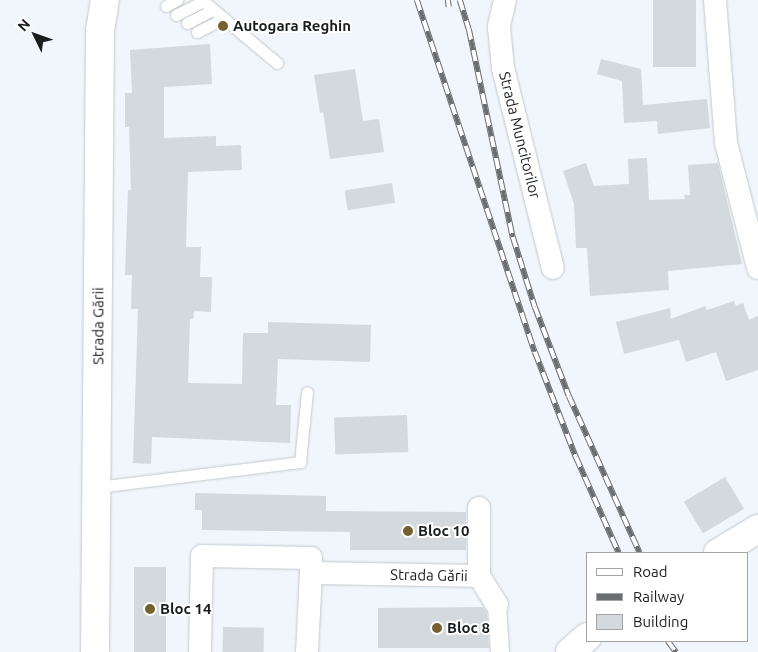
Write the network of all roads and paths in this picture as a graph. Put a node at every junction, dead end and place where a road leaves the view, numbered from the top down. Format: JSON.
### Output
{"nodes":[{"id":1,"x":105,"y":0,"type":"edge"},
{"id":2,"x":178,"y":0,"type":"edge"},
{"id":3,"x":203,"y":0,"type":"edge"},
{"id":4,"x":505,"y":0,"type":"edge"},
{"id":5,"x":715,"y":0,"type":"edge"},
{"id":6,"x":166,"y":6,"type":"dead end"},
{"id":7,"x":214,"y":10,"type":"junction"},
{"id":8,"x":176,"y":15,"type":"dead end"},
{"id":9,"x":224,"y":18,"type":"junction"},
{"id":10,"x":187,"y":23,"type":"dead end"},
{"id":11,"x":197,"y":32,"type":"dead end"},
{"id":12,"x":277,"y":62,"type":"dead end"},
{"id":13,"x":553,"y":268,"type":"dead end"},
{"id":14,"x":758,"y":268,"type":"edge"},
{"id":15,"x":307,"y":392,"type":"dead end"},
{"id":16,"x":97,"y":487,"type":"junction"},
{"id":17,"x":479,"y":508,"type":"dead end"},
{"id":18,"x":758,"y":529,"type":"edge"},
{"id":19,"x":720,"y":552,"type":"edge"},
{"id":20,"x":311,"y":573,"type":"junction"},
{"id":21,"x":479,"y":576,"type":"junction"},
{"id":22,"x":497,"y":605,"type":"joint"},
{"id":23,"x":586,"y":638,"type":"edge"},
{"id":24,"x":95,"y":652,"type":"edge"},
{"id":25,"x":200,"y":652,"type":"edge"},
{"id":26,"x":307,"y":652,"type":"edge"},
{"id":27,"x":500,"y":652,"type":"edge"},
{"id":28,"x":570,"y":652,"type":"edge"}],
"edges":[{"from":1,"to":16,"type":"main road","name":"Strada Gării"},
{"from":2,"to":6,"type":"lane"},
{"from":3,"to":7,"type":"lane"},
{"from":3,"to":8,"type":"lane"},
{"from":4,"to":13,"type":"street","name":"Strada Muncitorilor"},
{"from":5,"to":14,"type":"street"},
{"from":7,"to":9,"type":"lane"},
{"from":7,"to":10,"type":"lane"},
{"from":9,"to":11,"type":"lane"},
{"from":9,"to":12,"type":"lane"},
{"from":15,"to":16,"type":"lane"},
{"from":16,"to":24,"type":"main road","name":"Strada Gării"},
{"from":17,"to":21,"type":"street","name":"Strada Gării"},
{"from":18,"to":19,"type":"main road"},
{"from":20,"to":21,"type":"street","name":"Strada Gării"},
{"from":20,"to":25,"type":"street"},
{"from":20,"to":26,"type":"street"},
{"from":21,"to":22,"type":"street"},
{"from":22,"to":27,"type":"street"},
{"from":23,"to":28,"type":"main road"}]}
